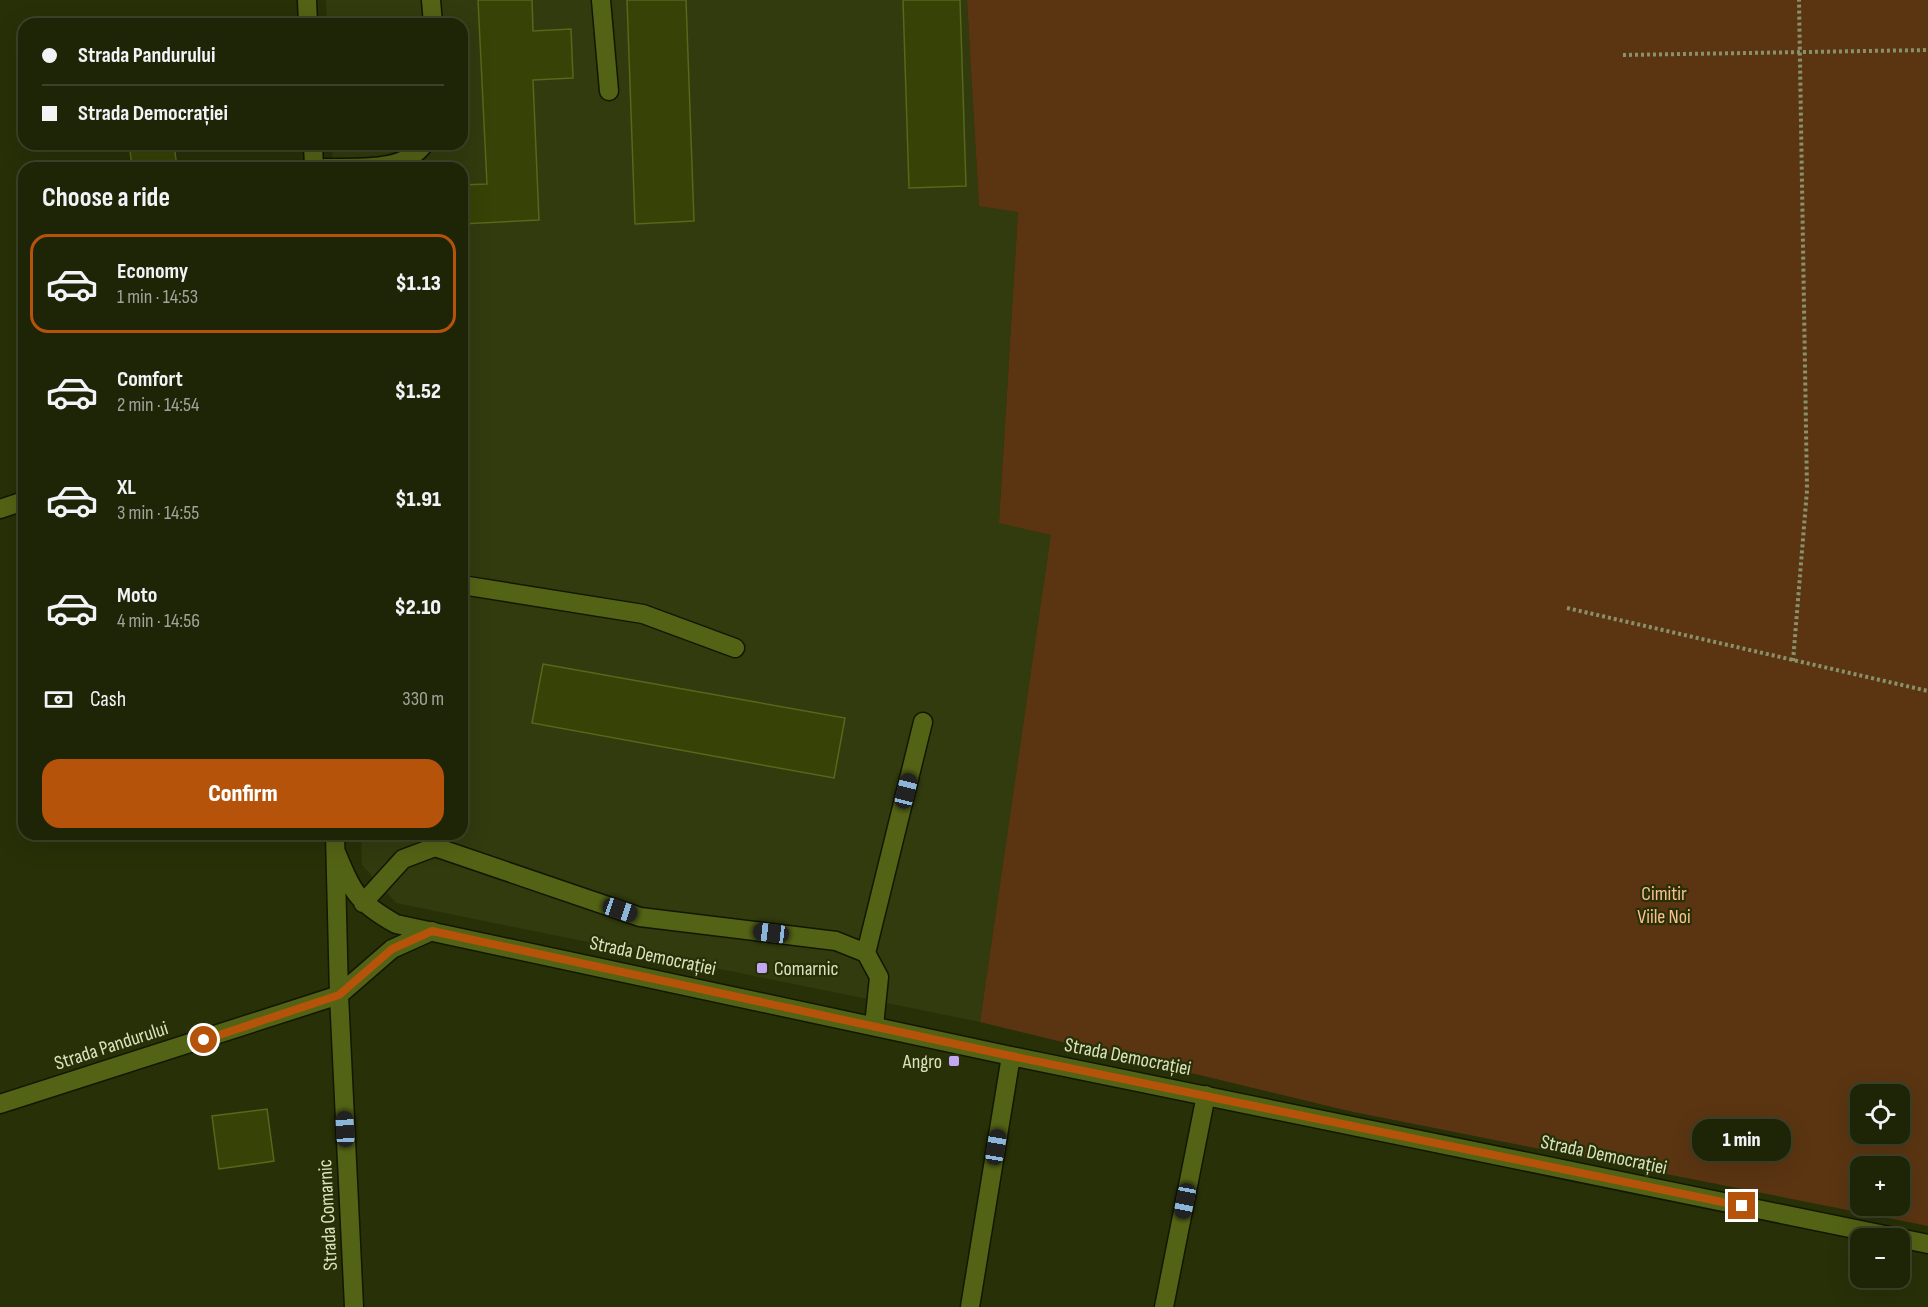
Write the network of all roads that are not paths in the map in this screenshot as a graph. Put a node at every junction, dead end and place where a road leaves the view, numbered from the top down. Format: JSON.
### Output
{"nodes":[{"id":1,"x":307,"y":0,"type":"edge"},
{"id":2,"x":431,"y":0,"type":"edge"},
{"id":3,"x":602,"y":0,"type":"edge"},
{"id":4,"x":308,"y":18,"type":"edge"},
{"id":5,"x":432,"y":18,"type":"edge"},
{"id":6,"x":609,"y":91,"type":"dead end"},
{"id":7,"x":420,"y":150,"type":"edge"},
{"id":8,"x":396,"y":162,"type":"edge"},
{"id":9,"x":18,"y":503,"type":"edge"},
{"id":10,"x":0,"y":509,"type":"edge"},
{"id":11,"x":468,"y":586,"type":"edge"},
{"id":12,"x":735,"y":648,"type":"dead end"},
{"id":13,"x":923,"y":722,"type":"dead end"},
{"id":14,"x":336,"y":843,"type":"edge"},
{"id":15,"x":363,"y":903,"type":"junction"},
{"id":16,"x":432,"y":931,"type":"junction"},
{"id":17,"x":866,"y":953,"type":"junction"},
{"id":18,"x":339,"y":995,"type":"junction"},
{"id":19,"x":874,"y":1026,"type":"junction"},
{"id":20,"x":1011,"y":1056,"type":"junction"},
{"id":21,"x":1206,"y":1095,"type":"junction"},
{"id":22,"x":0,"y":1104,"type":"edge"},
{"id":23,"x":1928,"y":1244,"type":"edge"},
{"id":24,"x":354,"y":1307,"type":"edge"},
{"id":25,"x":970,"y":1307,"type":"edge"},
{"id":26,"x":1164,"y":1307,"type":"edge"}],
"edges":[{"from":1,"to":4,"type":"street"},
{"from":2,"to":5,"type":"street"},
{"from":3,"to":6,"type":"street"},
{"from":7,"to":8,"type":"street"},
{"from":9,"to":10,"type":"street"},
{"from":11,"to":12,"type":"street"},
{"from":13,"to":17,"type":"street"},
{"from":14,"to":15,"type":"street"},
{"from":14,"to":18,"type":"street","name":"Strada Comarnic"},
{"from":15,"to":16,"type":"street","name":"Strada Democrației"},
{"from":15,"to":17,"type":"street"},
{"from":16,"to":18,"type":"street"},
{"from":16,"to":19,"type":"street","name":"Strada Democrației"},
{"from":17,"to":19,"type":"street"},
{"from":18,"to":22,"type":"street","name":"Strada Pandurului"},
{"from":18,"to":24,"type":"street","name":"Strada Comarnic"},
{"from":19,"to":20,"type":"street","name":"Strada Democrației"},
{"from":20,"to":21,"type":"street","name":"Strada Democrației"},
{"from":20,"to":25,"type":"street"},
{"from":21,"to":23,"type":"street","name":"Strada Democrației"},
{"from":21,"to":26,"type":"street"}]}
